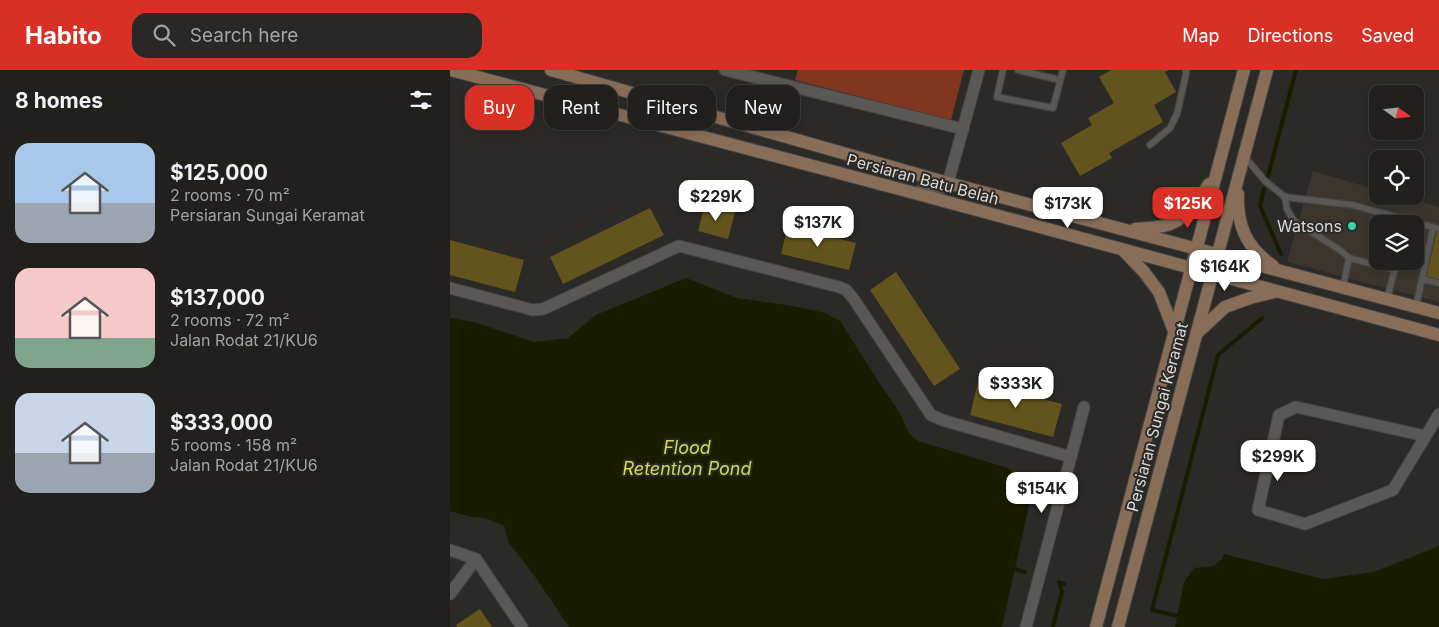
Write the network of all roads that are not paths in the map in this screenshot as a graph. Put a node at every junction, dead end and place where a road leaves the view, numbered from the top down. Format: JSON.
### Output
{"nodes":[{"id":1,"x":451,"y":70,"type":"edge"},
{"id":2,"x":551,"y":70,"type":"edge"},
{"id":3,"x":725,"y":70,"type":"edge"},
{"id":4,"x":980,"y":70,"type":"edge"},
{"id":5,"x":1003,"y":70,"type":"edge"},
{"id":6,"x":1018,"y":70,"type":"edge"},
{"id":7,"x":1063,"y":70,"type":"edge"},
{"id":8,"x":1186,"y":70,"type":"edge"},
{"id":9,"x":1244,"y":70,"type":"edge"},
{"id":10,"x":1267,"y":70,"type":"edge"},
{"id":11,"x":767,"y":75,"type":"edge"},
{"id":12,"x":1060,"y":80,"type":"junction"},
{"id":13,"x":963,"y":129,"type":"junction"},
{"id":14,"x":1150,"y":145,"type":"dead end"},
{"id":15,"x":1244,"y":155,"type":"junction"},
{"id":16,"x":1216,"y":172,"type":"junction"},
{"id":17,"x":1238,"y":176,"type":"junction"},
{"id":18,"x":948,"y":183,"type":"junction"},
{"id":19,"x":903,"y":190,"type":"junction"},
{"id":20,"x":1285,"y":197,"type":"junction"},
{"id":21,"x":1385,"y":215,"type":"edge"},
{"id":22,"x":1436,"y":228,"type":"edge"},
{"id":23,"x":1125,"y":230,"type":"junction"},
{"id":24,"x":1196,"y":249,"type":"junction"},
{"id":25,"x":1123,"y":250,"type":"junction"},
{"id":26,"x":1217,"y":254,"type":"junction"},
{"id":27,"x":1349,"y":258,"type":"junction"},
{"id":28,"x":1369,"y":263,"type":"edge"},
{"id":29,"x":1191,"y":268,"type":"junction"},
{"id":30,"x":1395,"y":270,"type":"edge"},
{"id":31,"x":1282,"y":272,"type":"junction"},
{"id":32,"x":1212,"y":274,"type":"junction"},
{"id":33,"x":1422,"y":279,"type":"junction"},
{"id":34,"x":1439,"y":283,"type":"edge"},
{"id":35,"x":450,"y":288,"type":"edge"},
{"id":36,"x":1342,"y":288,"type":"junction"},
{"id":37,"x":1277,"y":292,"type":"junction"},
{"id":38,"x":1387,"y":299,"type":"junction"},
{"id":39,"x":1416,"y":307,"type":"junction"},
{"id":40,"x":1439,"y":313,"type":"edge"},
{"id":41,"x":1174,"y":331,"type":"junction"},
{"id":42,"x":1196,"y":334,"type":"junction"},
{"id":43,"x":1439,"y":335,"type":"edge"},
{"id":44,"x":1084,"y":407,"type":"dead end"},
{"id":45,"x":1439,"y":414,"type":"edge"},
{"id":46,"x":1425,"y":436,"type":"junction"},
{"id":47,"x":1071,"y":457,"type":"junction"},
{"id":48,"x":450,"y":550,"type":"edge"},
{"id":49,"x":476,"y":559,"type":"junction"},
{"id":50,"x":450,"y":594,"type":"edge"},
{"id":51,"x":522,"y":627,"type":"edge"},
{"id":52,"x":1026,"y":627,"type":"edge"},
{"id":53,"x":1096,"y":627,"type":"edge"},
{"id":54,"x":1118,"y":627,"type":"edge"}],
"edges":[{"from":1,"to":19,"type":"street","name":"Persiaran Batu Belah"},
{"from":2,"to":18,"type":"street","name":"Persiaran Batu Belah"},
{"from":3,"to":11,"type":"street"},
{"from":4,"to":13,"type":"street"},
{"from":5,"to":12,"type":"lane"},
{"from":6,"to":12,"type":"lane"},
{"from":7,"to":12,"type":"lane"},
{"from":8,"to":14,"type":"lane"},
{"from":9,"to":16,"type":"street","name":"Persiaran Sungai Keramat"},
{"from":10,"to":15,"type":"street","name":"Persiaran Sungai Keramat"},
{"from":11,"to":13,"type":"street"},
{"from":13,"to":18,"type":"street"},
{"from":15,"to":17,"type":"street","name":"Persiaran Sungai Keramat"},
{"from":15,"to":20,"type":"lane"},
{"from":16,"to":23,"type":"street"},
{"from":16,"to":24,"type":"street","name":"Persiaran Sungai Keramat"},
{"from":17,"to":26,"type":"street","name":"Persiaran Sungai Keramat"},
{"from":17,"to":31,"type":"street"},
{"from":18,"to":19,"type":"street"},
{"from":18,"to":23,"type":"street","name":"Persiaran Batu Belah"},
{"from":19,"to":25,"type":"street","name":"Persiaran Batu Belah"},
{"from":20,"to":21,"type":"lane"},
{"from":20,"to":27,"type":"lane"},
{"from":22,"to":33,"type":"lane"},
{"from":23,"to":24,"type":"street","name":"Persiaran Batu Belah"},
{"from":24,"to":26,"type":"street","name":"Persiaran Batu Belah"},
{"from":24,"to":29,"type":"street","name":"Persiaran Sungai Keramat"},
{"from":25,"to":29,"type":"street","name":"Persiaran Batu Belah"},
{"from":25,"to":41,"type":"street"},
{"from":26,"to":31,"type":"street","name":"Persiaran Batu Belah"},
{"from":26,"to":32,"type":"street","name":"Persiaran Sungai Keramat"},
{"from":27,"to":28,"type":"lane"},
{"from":27,"to":36,"type":"lane"},
{"from":29,"to":32,"type":"street","name":"Persiaran Batu Belah"},
{"from":29,"to":41,"type":"street","name":"Persiaran Sungai Keramat"},
{"from":30,"to":38,"type":"lane"},
{"from":31,"to":36,"type":"street","name":"Persiaran Batu Belah"},
{"from":32,"to":37,"type":"street","name":"Persiaran Batu Belah"},
{"from":32,"to":42,"type":"street","name":"Persiaran Sungai Keramat"},
{"from":33,"to":34,"type":"lane"},
{"from":33,"to":39,"type":"lane"},
{"from":35,"to":47,"type":"street"},
{"from":36,"to":38,"type":"street","name":"Persiaran Batu Belah"},
{"from":37,"to":42,"type":"street"},
{"from":37,"to":43,"type":"street","name":"Persiaran Batu Belah"},
{"from":38,"to":39,"type":"street","name":"Persiaran Batu Belah"},
{"from":39,"to":40,"type":"street","name":"Persiaran Batu Belah"},
{"from":41,"to":53,"type":"street","name":"Persiaran Sungai Keramat"},
{"from":42,"to":54,"type":"street","name":"Persiaran Sungai Keramat"},
{"from":44,"to":47,"type":"street"},
{"from":45,"to":46,"type":"street"},
{"from":46,"to":46,"type":"street"},
{"from":47,"to":52,"type":"street"},
{"from":48,"to":49,"type":"street"},
{"from":49,"to":50,"type":"street"},
{"from":49,"to":51,"type":"street"}]}
